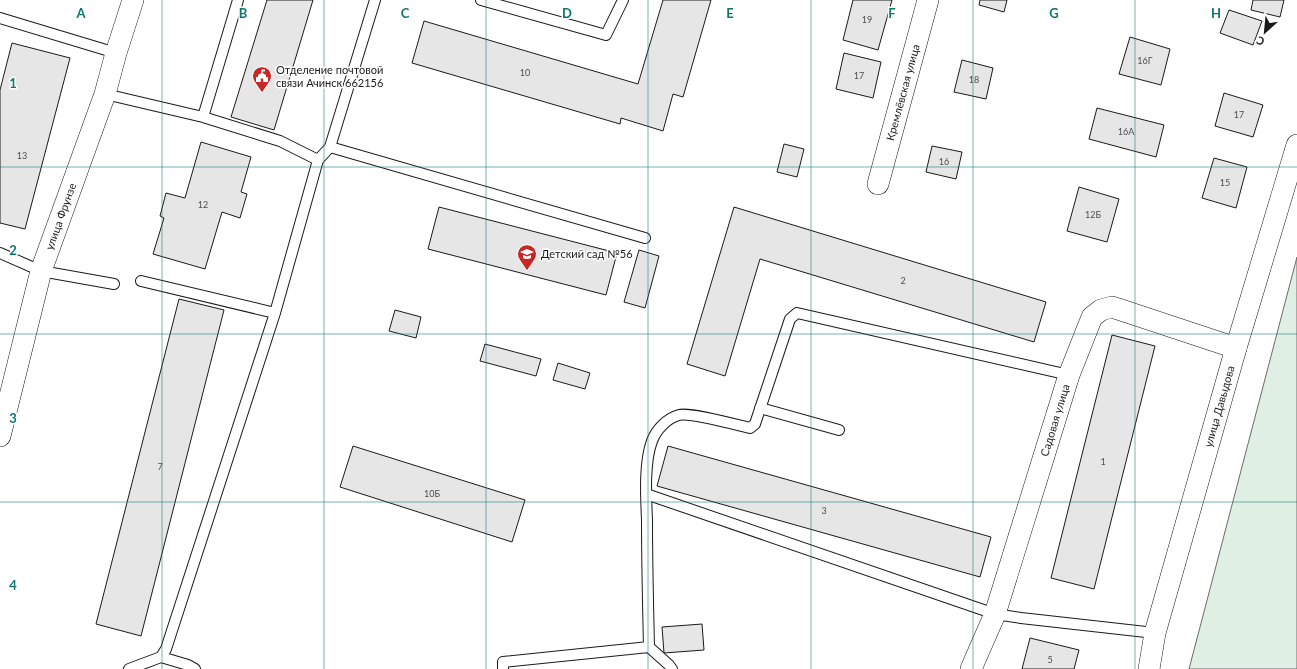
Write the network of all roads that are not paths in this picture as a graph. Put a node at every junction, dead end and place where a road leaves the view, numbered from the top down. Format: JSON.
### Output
{"nodes":[{"id":1,"x":133,"y":0,"type":"edge"},
{"id":2,"x":238,"y":0,"type":"edge"},
{"id":3,"x":375,"y":0,"type":"edge"},
{"id":4,"x":481,"y":0,"type":"edge"},
{"id":5,"x":623,"y":0,"type":"edge"},
{"id":6,"x":928,"y":0,"type":"edge"},
{"id":7,"x":0,"y":18,"type":"edge"},
{"id":8,"x":116,"y":53,"type":"junction"},
{"id":9,"x":105,"y":94,"type":"junction"},
{"id":10,"x":203,"y":117,"type":"junction"},
{"id":11,"x":1297,"y":145,"type":"edge"},
{"id":12,"x":330,"y":147,"type":"junction"},
{"id":13,"x":318,"y":160,"type":"junction"},
{"id":14,"x":878,"y":184,"type":"dead end"},
{"id":15,"x":645,"y":238,"type":"dead end"},
{"id":16,"x":0,"y":252,"type":"edge"},
{"id":17,"x":41,"y":271,"type":"junction"},
{"id":18,"x":141,"y":281,"type":"dead end"},
{"id":19,"x":114,"y":284,"type":"dead end"},
{"id":20,"x":274,"y":313,"type":"junction"},
{"id":21,"x":1236,"y":348,"type":"junction"},
{"id":22,"x":1069,"y":375,"type":"junction"},
{"id":23,"x":760,"y":408,"type":"junction"},
{"id":24,"x":839,"y":430,"type":"dead end"},
{"id":25,"x":0,"y":436,"type":"edge"},
{"id":26,"x":646,"y":494,"type":"junction"},
{"id":27,"x":994,"y":614,"type":"junction"},
{"id":28,"x":1155,"y":633,"type":"junction"},
{"id":29,"x":649,"y":647,"type":"junction"},
{"id":30,"x":161,"y":657,"type":"junction"},
{"id":31,"x":129,"y":669,"type":"edge"},
{"id":32,"x":195,"y":669,"type":"edge"},
{"id":33,"x":504,"y":669,"type":"edge"},
{"id":34,"x":672,"y":669,"type":"edge"},
{"id":35,"x":971,"y":669,"type":"edge"},
{"id":36,"x":1148,"y":669,"type":"edge"}],
"edges":[{"from":1,"to":8,"type":"street","name":"улица Фрунзе"},
{"from":2,"to":10,"type":"lane"},
{"from":3,"to":12,"type":"lane"},
{"from":4,"to":5,"type":"lane"},
{"from":6,"to":14,"type":"street","name":"Кремлёвская улица"},
{"from":7,"to":8,"type":"lane"},
{"from":8,"to":9,"type":"street","name":"улица Фрунзе"},
{"from":9,"to":10,"type":"lane"},
{"from":9,"to":17,"type":"street","name":"улица Фрунзе"},
{"from":10,"to":13,"type":"lane"},
{"from":11,"to":21,"type":"street","name":"улица Давыдова"},
{"from":12,"to":13,"type":"lane"},
{"from":12,"to":15,"type":"lane"},
{"from":13,"to":20,"type":"lane"},
{"from":16,"to":17,"type":"lane"},
{"from":17,"to":19,"type":"lane"},
{"from":17,"to":25,"type":"street","name":"улица Фрунзе"},
{"from":18,"to":20,"type":"lane"},
{"from":20,"to":30,"type":"lane"},
{"from":21,"to":22,"type":"street","name":"Садовая улица"},
{"from":21,"to":28,"type":"street","name":"улица Давыдова"},
{"from":22,"to":23,"type":"lane"},
{"from":22,"to":27,"type":"street","name":"Садовая улица"},
{"from":23,"to":24,"type":"lane"},
{"from":23,"to":26,"type":"lane"},
{"from":26,"to":27,"type":"lane"},
{"from":26,"to":29,"type":"lane"},
{"from":27,"to":28,"type":"lane"},
{"from":27,"to":35,"type":"street","name":"Садовая улица"},
{"from":28,"to":36,"type":"street","name":"улица Давыдова"},
{"from":29,"to":33,"type":"lane"},
{"from":29,"to":34,"type":"lane"},
{"from":30,"to":31,"type":"lane"},
{"from":30,"to":32,"type":"lane"}]}
